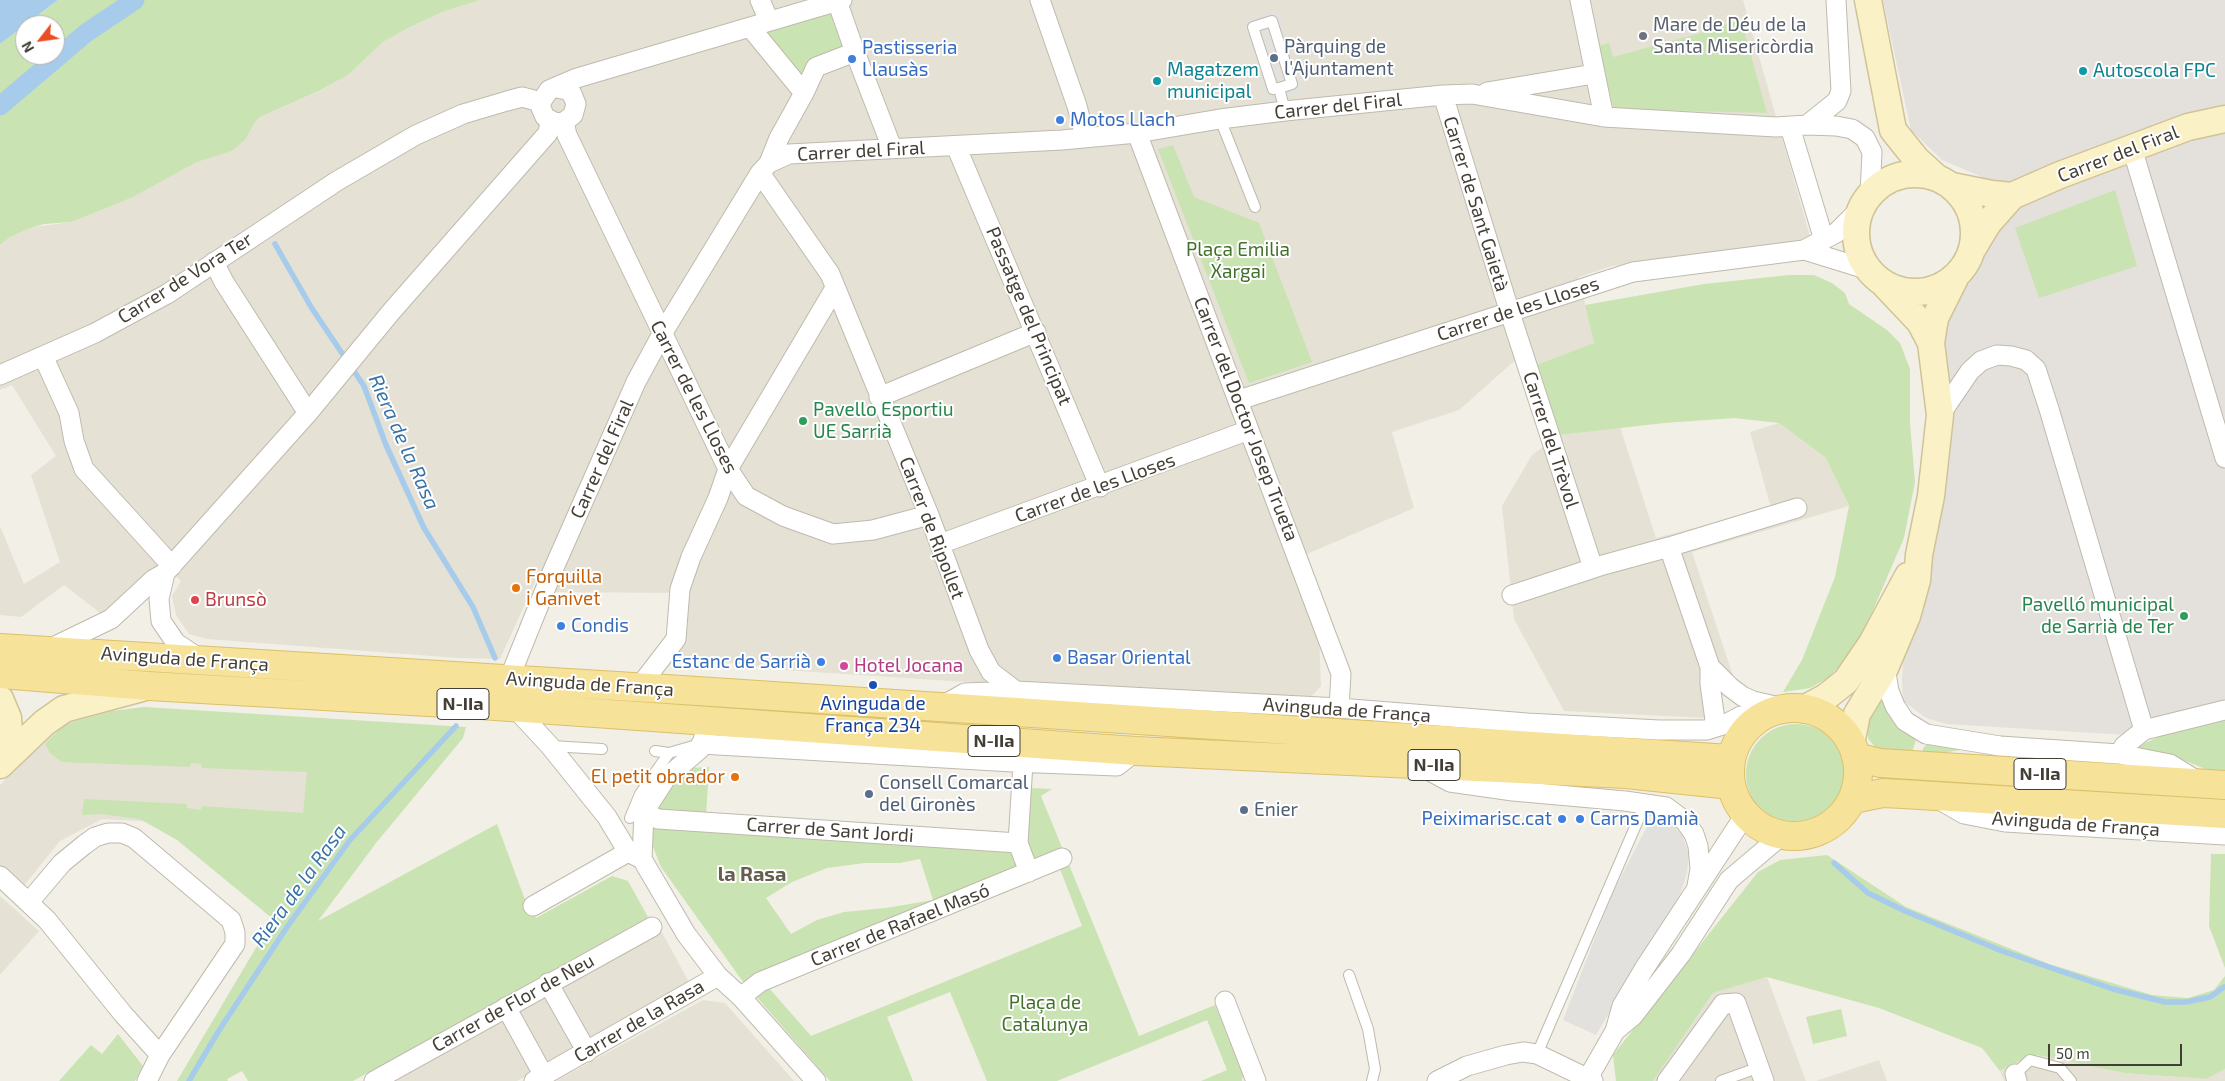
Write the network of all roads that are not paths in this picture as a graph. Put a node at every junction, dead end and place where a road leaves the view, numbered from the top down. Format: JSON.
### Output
{"nodes":[{"id":1,"x":760,"y":0,"type":"edge"},
{"id":2,"x":1040,"y":0,"type":"edge"},
{"id":3,"x":1580,"y":0,"type":"edge"},
{"id":4,"x":1836,"y":0,"type":"edge"},
{"id":5,"x":1868,"y":0,"type":"edge"},
{"id":6,"x":840,"y":1,"type":"edge"},
{"id":7,"x":769,"y":21,"type":"junction"},
{"id":8,"x":750,"y":27,"type":"junction"},
{"id":9,"x":855,"y":52,"type":"junction"},
{"id":10,"x":1594,"y":74,"type":"junction"},
{"id":11,"x":556,"y":88,"type":"junction"},
{"id":12,"x":1279,"y":88,"type":"junction"},
{"id":13,"x":804,"y":93,"type":"junction"},
{"id":14,"x":1472,"y":94,"type":"junction"},
{"id":15,"x":1443,"y":95,"type":"junction"},
{"id":16,"x":541,"y":102,"type":"junction"},
{"id":17,"x":1285,"y":111,"type":"junction"},
{"id":18,"x":1604,"y":117,"type":"junction"},
{"id":19,"x":1220,"y":119,"type":"junction"},
{"id":20,"x":2225,"y":119,"type":"edge"},
{"id":21,"x":557,"y":121,"type":"junction"},
{"id":22,"x":1799,"y":126,"type":"junction"},
{"id":23,"x":1893,"y":130,"type":"junction"},
{"id":24,"x":1137,"y":133,"type":"junction"},
{"id":25,"x":1085,"y":136,"type":"junction"},
{"id":26,"x":956,"y":146,"type":"junction"},
{"id":27,"x":892,"y":148,"type":"junction"},
{"id":28,"x":2132,"y":148,"type":"junction"},
{"id":29,"x":764,"y":168,"type":"junction"},
{"id":30,"x":1945,"y":182,"type":"junction"},
{"id":31,"x":1870,"y":196,"type":"junction"},
{"id":32,"x":2012,"y":196,"type":"junction"},
{"id":33,"x":1255,"y":207,"type":"dead end"},
{"id":34,"x":1824,"y":240,"type":"junction"},
{"id":35,"x":1973,"y":248,"type":"junction"},
{"id":36,"x":1804,"y":250,"type":"junction"},
{"id":37,"x":214,"y":262,"type":"junction"},
{"id":38,"x":1875,"y":276,"type":"junction"},
{"id":39,"x":1956,"y":278,"type":"junction"},
{"id":40,"x":835,"y":288,"type":"junction"},
{"id":41,"x":1510,"y":313,"type":"junction"},
{"id":42,"x":1036,"y":332,"type":"junction"},
{"id":43,"x":662,"y":334,"type":"junction"},
{"id":44,"x":1931,"y":342,"type":"junction"},
{"id":45,"x":43,"y":356,"type":"junction"},
{"id":46,"x":0,"y":375,"type":"edge"},
{"id":47,"x":879,"y":397,"type":"junction"},
{"id":48,"x":1239,"y":400,"type":"junction"},
{"id":49,"x":308,"y":413,"type":"junction"},
{"id":50,"x":1940,"y":415,"type":"junction"},
{"id":51,"x":1249,"y":430,"type":"junction"},
{"id":52,"x":2225,"y":458,"type":"edge"},
{"id":53,"x":728,"y":469,"type":"junction"},
{"id":54,"x":1100,"y":486,"type":"junction"},
{"id":55,"x":1797,"y":508,"type":"dead end"},
{"id":56,"x":929,"y":515,"type":"junction"},
{"id":57,"x":940,"y":544,"type":"junction"},
{"id":58,"x":1668,"y":547,"type":"junction"},
{"id":59,"x":1919,"y":555,"type":"junction"},
{"id":60,"x":1593,"y":568,"type":"junction"},
{"id":61,"x":169,"y":570,"type":"junction"},
{"id":62,"x":1512,"y":595,"type":"dead end"},
{"id":63,"x":0,"y":648,"type":"edge"},
{"id":64,"x":47,"y":650,"type":"junction"},
{"id":65,"x":201,"y":660,"type":"junction"},
{"id":66,"x":1710,"y":667,"type":"junction"},
{"id":67,"x":1885,"y":668,"type":"junction"},
{"id":68,"x":0,"y":674,"type":"edge"},
{"id":69,"x":509,"y":679,"type":"junction"},
{"id":70,"x":149,"y":686,"type":"junction"},
{"id":71,"x":639,"y":687,"type":"junction"},
{"id":72,"x":1016,"y":691,"type":"junction"},
{"id":73,"x":0,"y":699,"type":"edge"},
{"id":74,"x":940,"y":707,"type":"junction"},
{"id":75,"x":514,"y":708,"type":"junction"},
{"id":76,"x":1339,"y":708,"type":"junction"},
{"id":77,"x":1794,"y":709,"type":"junction"},
{"id":78,"x":2225,"y":710,"type":"edge"},
{"id":79,"x":1755,"y":718,"type":"junction"},
{"id":80,"x":718,"y":721,"type":"junction"},
{"id":81,"x":1712,"y":728,"type":"junction"},
{"id":82,"x":853,"y":730,"type":"junction"},
{"id":83,"x":2144,"y":730,"type":"junction"},
{"id":84,"x":701,"y":744,"type":"junction"},
{"id":85,"x":550,"y":746,"type":"junction"},
{"id":86,"x":2000,"y":746,"type":"junction"},
{"id":87,"x":602,"y":749,"type":"dead end"},
{"id":88,"x":1854,"y":750,"type":"junction"},
{"id":89,"x":0,"y":751,"type":"edge"},
{"id":90,"x":654,"y":751,"type":"dead end"},
{"id":91,"x":1136,"y":751,"type":"junction"},
{"id":92,"x":669,"y":752,"type":"junction"},
{"id":93,"x":876,"y":754,"type":"junction"},
{"id":94,"x":2119,"y":754,"type":"junction"},
{"id":95,"x":1023,"y":763,"type":"junction"},
{"id":96,"x":1416,"y":764,"type":"junction"},
{"id":97,"x":0,"y":765,"type":"edge"},
{"id":98,"x":1941,"y":767,"type":"junction"},
{"id":99,"x":1730,"y":772,"type":"junction"},
{"id":100,"x":2214,"y":784,"type":"edge"},
{"id":101,"x":1933,"y":795,"type":"junction"},
{"id":102,"x":1853,"y":799,"type":"junction"},
{"id":103,"x":1645,"y":804,"type":"junction"},
{"id":104,"x":2225,"y":814,"type":"edge"},
{"id":105,"x":637,"y":815,"type":"junction"},
{"id":106,"x":1745,"y":815,"type":"junction"},
{"id":107,"x":612,"y":825,"type":"junction"},
{"id":108,"x":2225,"y":835,"type":"edge"},
{"id":109,"x":1781,"y":836,"type":"junction"},
{"id":110,"x":1018,"y":843,"type":"junction"},
{"id":111,"x":635,"y":856,"type":"junction"},
{"id":112,"x":1062,"y":858,"type":"dead end"},
{"id":113,"x":1029,"y":872,"type":"junction"},
{"id":114,"x":0,"y":876,"type":"edge"},
{"id":115,"x":1697,"y":886,"type":"junction"},
{"id":116,"x":29,"y":902,"type":"junction"},
{"id":117,"x":533,"y":906,"type":"dead end"},
{"id":118,"x":652,"y":926,"type":"dead end"},
{"id":119,"x":1349,"y":975,"type":"dead end"},
{"id":120,"x":718,"y":976,"type":"junction"},
{"id":121,"x":548,"y":983,"type":"junction"},
{"id":122,"x":741,"y":997,"type":"junction"},
{"id":123,"x":1225,"y":1001,"type":"dead end"},
{"id":124,"x":506,"y":1007,"type":"junction"},
{"id":125,"x":1615,"y":1032,"type":"junction"},
{"id":126,"x":587,"y":1052,"type":"junction"},
{"id":127,"x":1536,"y":1054,"type":"junction"},
{"id":128,"x":160,"y":1056,"type":"junction"},
{"id":129,"x":1762,"y":1074,"type":"edge"},
{"id":130,"x":397,"y":1075,"type":"edge"},
{"id":131,"x":2016,"y":1077,"type":"edge"},
{"id":132,"x":539,"y":1078,"type":"edge"},
{"id":133,"x":1674,"y":1078,"type":"edge"},
{"id":134,"x":1590,"y":1080,"type":"edge"},
{"id":135,"x":147,"y":1081,"type":"edge"},
{"id":136,"x":374,"y":1081,"type":"edge"},
{"id":137,"x":816,"y":1081,"type":"edge"},
{"id":138,"x":1256,"y":1081,"type":"edge"},
{"id":139,"x":1372,"y":1081,"type":"edge"},
{"id":140,"x":1437,"y":1081,"type":"edge"},
{"id":141,"x":1721,"y":1081,"type":"edge"},
{"id":142,"x":2071,"y":1081,"type":"edge"}],
"edges":[{"from":1,"to":7,"type":"street"},
{"from":2,"to":25,"type":"street"},
{"from":3,"to":10,"type":"street"},
{"from":4,"to":22,"type":"street"},
{"from":5,"to":23,"type":"street"},
{"from":6,"to":7,"type":"street"},
{"from":6,"to":9,"type":"street"},
{"from":7,"to":8,"type":"street"},
{"from":8,"to":11,"type":"street"},
{"from":8,"to":13,"type":"street"},
{"from":9,"to":13,"type":"street"},
{"from":9,"to":27,"type":"street"},
{"from":10,"to":14,"type":"street","name":"Carrer del Firal"},
{"from":10,"to":18,"type":"street"},
{"from":11,"to":16,"type":"street"},
{"from":11,"to":21,"type":"street"},
{"from":12,"to":12,"type":"lane"},
{"from":12,"to":17,"type":"lane"},
{"from":13,"to":29,"type":"street"},
{"from":14,"to":15,"type":"street","name":"Carrer del Firal"},
{"from":14,"to":18,"type":"street","name":"Carrer del Firal"},
{"from":15,"to":17,"type":"street","name":"Carrer del Firal"},
{"from":15,"to":41,"type":"street","name":"Carrer de Sant Gaietà"},
{"from":16,"to":21,"type":"street"},
{"from":16,"to":37,"type":"street","name":"Carrer de Vora Ter"},
{"from":17,"to":19,"type":"street","name":"Carrer del Firal"},
{"from":18,"to":22,"type":"street","name":"Carrer del Firal"},
{"from":19,"to":24,"type":"street","name":"Carrer del Firal"},
{"from":19,"to":33,"type":"lane"},
{"from":20,"to":28,"type":"street","name":"Carrer del Firal"},
{"from":21,"to":43,"type":"street","name":"Carrer de les Lloses"},
{"from":21,"to":49,"type":"street"},
{"from":22,"to":31,"type":"street","name":"Carrer del Firal"},
{"from":22,"to":34,"type":"street"},
{"from":23,"to":30,"type":"street"},
{"from":23,"to":31,"type":"street"},
{"from":24,"to":25,"type":"street","name":"Carrer del Firal"},
{"from":24,"to":48,"type":"street","name":"Carrer del Doctor Josep Trueta"},
{"from":25,"to":26,"type":"street","name":"Carrer del Firal"},
{"from":26,"to":27,"type":"street","name":"Carrer del Firal"},
{"from":26,"to":42,"type":"street","name":"Passatge del Principat"},
{"from":27,"to":29,"type":"street","name":"Carrer del Firal"},
{"from":28,"to":32,"type":"street","name":"Carrer del Firal"},
{"from":28,"to":52,"type":"street"},
{"from":29,"to":40,"type":"street","name":"Carrer de Ripollet"},
{"from":29,"to":43,"type":"street","name":"Carrer del Firal"},
{"from":30,"to":31,"type":"street"},
{"from":30,"to":32,"type":"street","name":"Carrer del Firal"},
{"from":30,"to":35,"type":"street"},
{"from":31,"to":34,"type":"street","name":"Carrer de les Lloses"},
{"from":31,"to":38,"type":"street"},
{"from":32,"to":35,"type":"street","name":"Carrer del Firal"},
{"from":34,"to":36,"type":"street","name":"Carrer de les Lloses"},
{"from":35,"to":39,"type":"street"},
{"from":36,"to":38,"type":"street","name":"Carrer de les Lloses"},
{"from":36,"to":41,"type":"street","name":"Carrer de les Lloses"},
{"from":37,"to":45,"type":"street","name":"Carrer de Vora Ter"},
{"from":37,"to":49,"type":"street"},
{"from":38,"to":39,"type":"street"},
{"from":38,"to":44,"type":"street"},
{"from":39,"to":44,"type":"street"},
{"from":40,"to":47,"type":"street","name":"Carrer de Ripollet"},
{"from":40,"to":53,"type":"street"},
{"from":41,"to":48,"type":"street","name":"Carrer de les Lloses"},
{"from":41,"to":60,"type":"street","name":"Carrer del Trèvol"},
{"from":42,"to":47,"type":"street"},
{"from":42,"to":54,"type":"street","name":"Passatge del Principat"},
{"from":43,"to":53,"type":"street","name":"Carrer de les Lloses"},
{"from":43,"to":69,"type":"street","name":"Carrer del Firal"},
{"from":44,"to":50,"type":"street"},
{"from":45,"to":46,"type":"street","name":"Carrer de Vora Ter"},
{"from":45,"to":61,"type":"street"},
{"from":47,"to":56,"type":"street","name":"Carrer de Ripollet"},
{"from":48,"to":51,"type":"street","name":"Carrer del Doctor Josep Trueta"},
{"from":49,"to":61,"type":"street"},
{"from":50,"to":59,"type":"street"},
{"from":50,"to":83,"type":"street"},
{"from":51,"to":54,"type":"street","name":"Carrer de les Lloses"},
{"from":51,"to":76,"type":"street","name":"Carrer del Doctor Josep Trueta"},
{"from":53,"to":56,"type":"street","name":"Carrer de les Lloses"},
{"from":53,"to":71,"type":"street"},
{"from":54,"to":57,"type":"street","name":"Carrer de les Lloses"},
{"from":55,"to":58,"type":"street"},
{"from":56,"to":57,"type":"street","name":"Carrer de Ripollet"},
{"from":57,"to":72,"type":"street","name":"Carrer de Ripollet"},
{"from":58,"to":60,"type":"street"},
{"from":58,"to":66,"type":"street"},
{"from":59,"to":67,"type":"street"},
{"from":59,"to":77,"type":"street"},
{"from":60,"to":62,"type":"street"},
{"from":61,"to":64,"type":"street"},
{"from":61,"to":65,"type":"street"},
{"from":63,"to":64,"type":"main road","name":"Avinguda de França","number":"N-IIa"},
{"from":64,"to":65,"type":"main road","name":"Avinguda de França","number":"N-IIa"},
{"from":65,"to":69,"type":"main road","name":"Avinguda de França","number":"N-IIa"},
{"from":66,"to":77,"type":"street"},
{"from":66,"to":81,"type":"street"},
{"from":67,"to":86,"type":"street"},
{"from":67,"to":88,"type":"street"},
{"from":68,"to":70,"type":"main road","name":"Avinguda de França","number":"N-IIa"},
{"from":69,"to":71,"type":"main road","name":"Avinguda de França","number":"N-IIa"},
{"from":70,"to":75,"type":"main road","name":"Avinguda de França","number":"N-IIa"},
{"from":70,"to":97,"type":"street"},
{"from":71,"to":74,"type":"main road","name":"Avinguda de França","number":"N-IIa"},
{"from":72,"to":74,"type":"street","name":"Avinguda de França"},
{"from":72,"to":76,"type":"street","name":"Avinguda de França"},
{"from":73,"to":89,"type":"street"},
{"from":74,"to":99,"type":"main road","name":"Avinguda de França","number":"N-IIa"},
{"from":75,"to":80,"type":"main road","name":"Avinguda de França","number":"N-IIa"},
{"from":75,"to":85,"type":"street"},
{"from":76,"to":81,"type":"street","name":"Avinguda de França"},
{"from":77,"to":79,"type":"main road"},
{"from":77,"to":88,"type":"main road"},
{"from":78,"to":83,"type":"street"},
{"from":79,"to":81,"type":"street","name":"Avinguda de França"},
{"from":79,"to":99,"type":"main road"},
{"from":80,"to":82,"type":"main road","name":"Avinguda de França","number":"N-IIa"},
{"from":80,"to":84,"type":"street"},
{"from":82,"to":91,"type":"main road","name":"Avinguda de França","number":"N-IIa"},
{"from":82,"to":93,"type":"street"},
{"from":83,"to":94,"type":"street"},
{"from":84,"to":92,"type":"lane"},
{"from":84,"to":93,"type":"street"},
{"from":84,"to":105,"type":"street"},
{"from":85,"to":87,"type":"lane"},
{"from":85,"to":107,"type":"street"},
{"from":86,"to":94,"type":"street"},
{"from":86,"to":98,"type":"street"},
{"from":88,"to":98,"type":"main road","number":"N-IIa"},
{"from":88,"to":102,"type":"main road"},
{"from":90,"to":92,"type":"lane"},
{"from":91,"to":95,"type":"street"},
{"from":91,"to":96,"type":"main road","name":"Avinguda de França","number":"N-IIa"},
{"from":92,"to":105,"type":"lane"},
{"from":93,"to":95,"type":"street"},
{"from":94,"to":100,"type":"street"},
{"from":95,"to":110,"type":"street"},
{"from":96,"to":99,"type":"main road","name":"Avinguda de França","number":"N-IIa"},
{"from":96,"to":103,"type":"street","name":"Avinguda de França"},
{"from":98,"to":100,"type":"main road","number":"N-IIa"},
{"from":99,"to":106,"type":"main road"},
{"from":101,"to":102,"type":"main road","name":"Avinguda de França","number":"N-IIa"},
{"from":101,"to":104,"type":"main road","name":"Avinguda de França","number":"N-IIa"},
{"from":101,"to":108,"type":"street","name":"Avinguda de França"},
{"from":102,"to":109,"type":"main road"},
{"from":103,"to":115,"type":"street","name":"Avinguda de França"},
{"from":103,"to":127,"type":"lane"},
{"from":105,"to":107,"type":"lane"},
{"from":105,"to":110,"type":"street","name":"Carrer de Sant Jordi"},
{"from":105,"to":111,"type":"street"},
{"from":106,"to":109,"type":"main road"},
{"from":106,"to":115,"type":"street"},
{"from":107,"to":111,"type":"street"},
{"from":109,"to":125,"type":"street"},
{"from":110,"to":113,"type":"street"},
{"from":111,"to":117,"type":"street"},
{"from":111,"to":120,"type":"street"},
{"from":112,"to":113,"type":"street","name":"Carrer de Rafael Masó"},
{"from":113,"to":122,"type":"street","name":"Carrer de Rafael Masó"},
{"from":114,"to":116,"type":"street"},
{"from":115,"to":125,"type":"street"},
{"from":116,"to":128,"type":"street"},
{"from":116,"to":128,"type":"street"},
{"from":118,"to":121,"type":"street","name":"Carrer de Flor de Neu"},
{"from":119,"to":139,"type":"lane"},
{"from":120,"to":122,"type":"street"},
{"from":120,"to":126,"type":"street","name":"Carrer de la Rasa"},
{"from":121,"to":124,"type":"street","name":"Carrer de Flor de Neu"},
{"from":121,"to":126,"type":"street"},
{"from":122,"to":137,"type":"street"},
{"from":123,"to":138,"type":"street"},
{"from":124,"to":130,"type":"street","name":"Carrer de Flor de Neu"},
{"from":124,"to":132,"type":"street"},
{"from":125,"to":134,"type":"street"},
{"from":126,"to":132,"type":"street","name":"Carrer de la Rasa"},
{"from":127,"to":134,"type":"street"},
{"from":127,"to":140,"type":"street"},
{"from":128,"to":135,"type":"street"},
{"from":129,"to":133,"type":"street"},
{"from":129,"to":141,"type":"lane"},
{"from":130,"to":136,"type":"street","name":"Carrer de Flor de Neu"},
{"from":131,"to":142,"type":"lane"}]}
